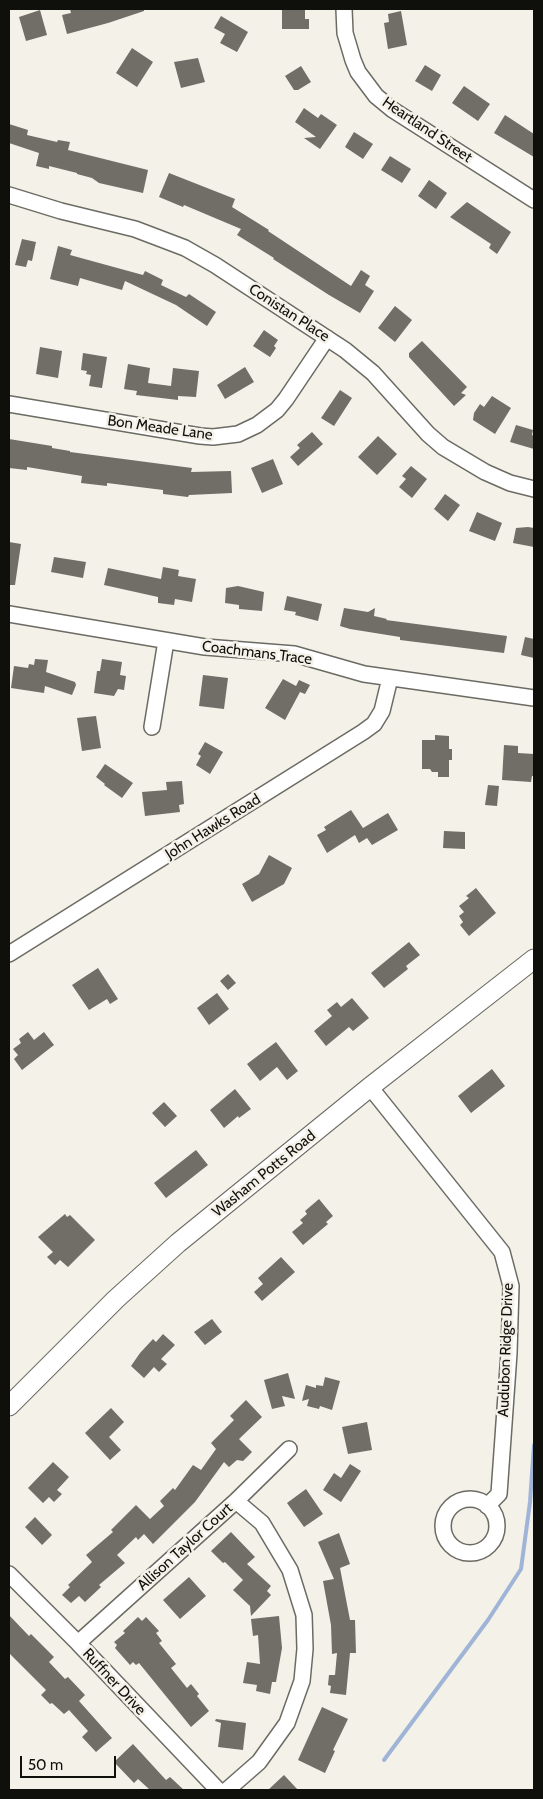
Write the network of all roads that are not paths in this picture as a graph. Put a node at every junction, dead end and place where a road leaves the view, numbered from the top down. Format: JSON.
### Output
{"nodes":[{"id":1,"x":344,"y":9,"type":"edge"},
{"id":2,"x":9,"y":195,"type":"edge"},
{"id":3,"x":534,"y":200,"type":"edge"},
{"id":4,"x":326,"y":338,"type":"junction"},
{"id":5,"x":9,"y":404,"type":"edge"},
{"id":6,"x":534,"y":489,"type":"edge"},
{"id":7,"x":9,"y":614,"type":"edge"},
{"id":8,"x":166,"y":641,"type":"junction"},
{"id":9,"x":390,"y":678,"type":"junction"},
{"id":10,"x":534,"y":698,"type":"edge"},
{"id":11,"x":152,"y":727,"type":"dead end"},
{"id":12,"x":9,"y":954,"type":"edge"},
{"id":13,"x":534,"y":960,"type":"edge"},
{"id":14,"x":370,"y":1087,"type":"junction"},
{"id":15,"x":9,"y":1406,"type":"edge"},
{"id":16,"x":289,"y":1448,"type":"dead end"},
{"id":17,"x":236,"y":1501,"type":"junction"},
{"id":18,"x":488,"y":1506,"type":"dead end"},
{"id":19,"x":9,"y":1574,"type":"edge"},
{"id":20,"x":78,"y":1643,"type":"junction"},
{"id":21,"x":218,"y":1790,"type":"edge"},
{"id":22,"x":226,"y":1790,"type":"edge"}],
"edges":[{"from":1,"to":3,"type":"street","name":"Heartland Street"},
{"from":2,"to":4,"type":"street","name":"Conistan Place"},
{"from":4,"to":5,"type":"street","name":"Bon Meade Lane"},
{"from":4,"to":6,"type":"street","name":"Conistan Place"},
{"from":7,"to":8,"type":"street","name":"Coachmans Trace"},
{"from":8,"to":9,"type":"street","name":"Coachmans Trace"},
{"from":8,"to":11,"type":"street"},
{"from":9,"to":10,"type":"street","name":"Coachmans Trace"},
{"from":9,"to":12,"type":"street","name":"John Hawks Road"},
{"from":13,"to":14,"type":"street","name":"Washam Potts Road"},
{"from":14,"to":15,"type":"street","name":"Washam Potts Road"},
{"from":14,"to":18,"type":"street","name":"Audubon Ridge Drive"},
{"from":16,"to":17,"type":"street","name":"Allison Taylor Court"},
{"from":17,"to":20,"type":"street","name":"Allison Taylor Court"},
{"from":17,"to":22,"type":"street"},
{"from":19,"to":20,"type":"street","name":"Ruffner Drive"},
{"from":20,"to":21,"type":"street","name":"Ruffner Drive"}]}
